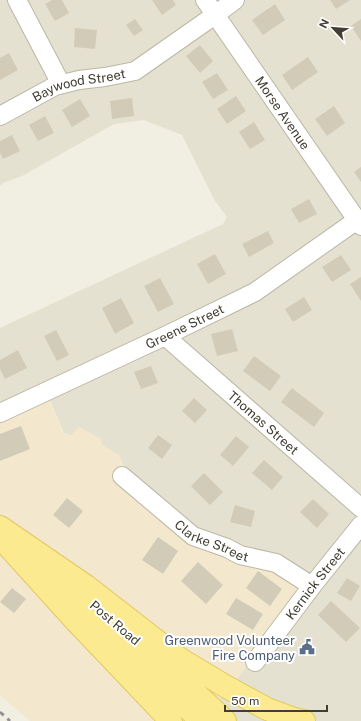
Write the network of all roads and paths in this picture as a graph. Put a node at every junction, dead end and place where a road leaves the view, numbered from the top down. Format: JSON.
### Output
{"nodes":[{"id":1,"x":17,"y":0,"type":"edge"},
{"id":2,"x":205,"y":0,"type":"edge"},
{"id":3,"x":235,"y":0,"type":"edge"},
{"id":4,"x":215,"y":15,"type":"junction"},
{"id":5,"x":61,"y":84,"type":"junction"},
{"id":6,"x":0,"y":116,"type":"edge"},
{"id":7,"x":359,"y":223,"type":"edge"},
{"id":8,"x":165,"y":336,"type":"junction"},
{"id":9,"x":0,"y":413,"type":"edge"},
{"id":10,"x":122,"y":476,"type":"dead end"},
{"id":11,"x":361,"y":508,"type":"edge"},
{"id":12,"x":361,"y":525,"type":"edge"},
{"id":13,"x":0,"y":527,"type":"edge"},
{"id":14,"x":0,"y":531,"type":"edge"},
{"id":15,"x":0,"y":537,"type":"edge"},
{"id":16,"x":312,"y":586,"type":"junction"},
{"id":17,"x":255,"y":662,"type":"dead end"},
{"id":18,"x":171,"y":721,"type":"edge"},
{"id":19,"x":201,"y":721,"type":"edge"},
{"id":20,"x":225,"y":721,"type":"edge"},
{"id":21,"x":304,"y":721,"type":"edge"}],
"edges":[{"from":1,"to":5,"type":"street"},
{"from":2,"to":4,"type":"street","name":"Morse Avenue"},
{"from":3,"to":4,"type":"street","name":"Baywood Street"},
{"from":4,"to":5,"type":"street","name":"Baywood Street"},
{"from":4,"to":7,"type":"street","name":"Morse Avenue"},
{"from":5,"to":6,"type":"street","name":"Baywood Street"},
{"from":7,"to":8,"type":"street","name":"Greene Street"},
{"from":8,"to":9,"type":"street","name":"Greene Street"},
{"from":8,"to":11,"type":"street","name":"Thomas Street"},
{"from":10,"to":16,"type":"street","name":"Clarke Street"},
{"from":12,"to":16,"type":"street","name":"Kernick Street"},
{"from":13,"to":21,"type":"main road"},
{"from":14,"to":19,"type":"main road","name":"Post Road"},
{"from":14,"to":20,"type":"main road","name":"Post Road"},
{"from":15,"to":18,"type":"main road"},
{"from":16,"to":17,"type":"street","name":"Kernick Street"}]}
